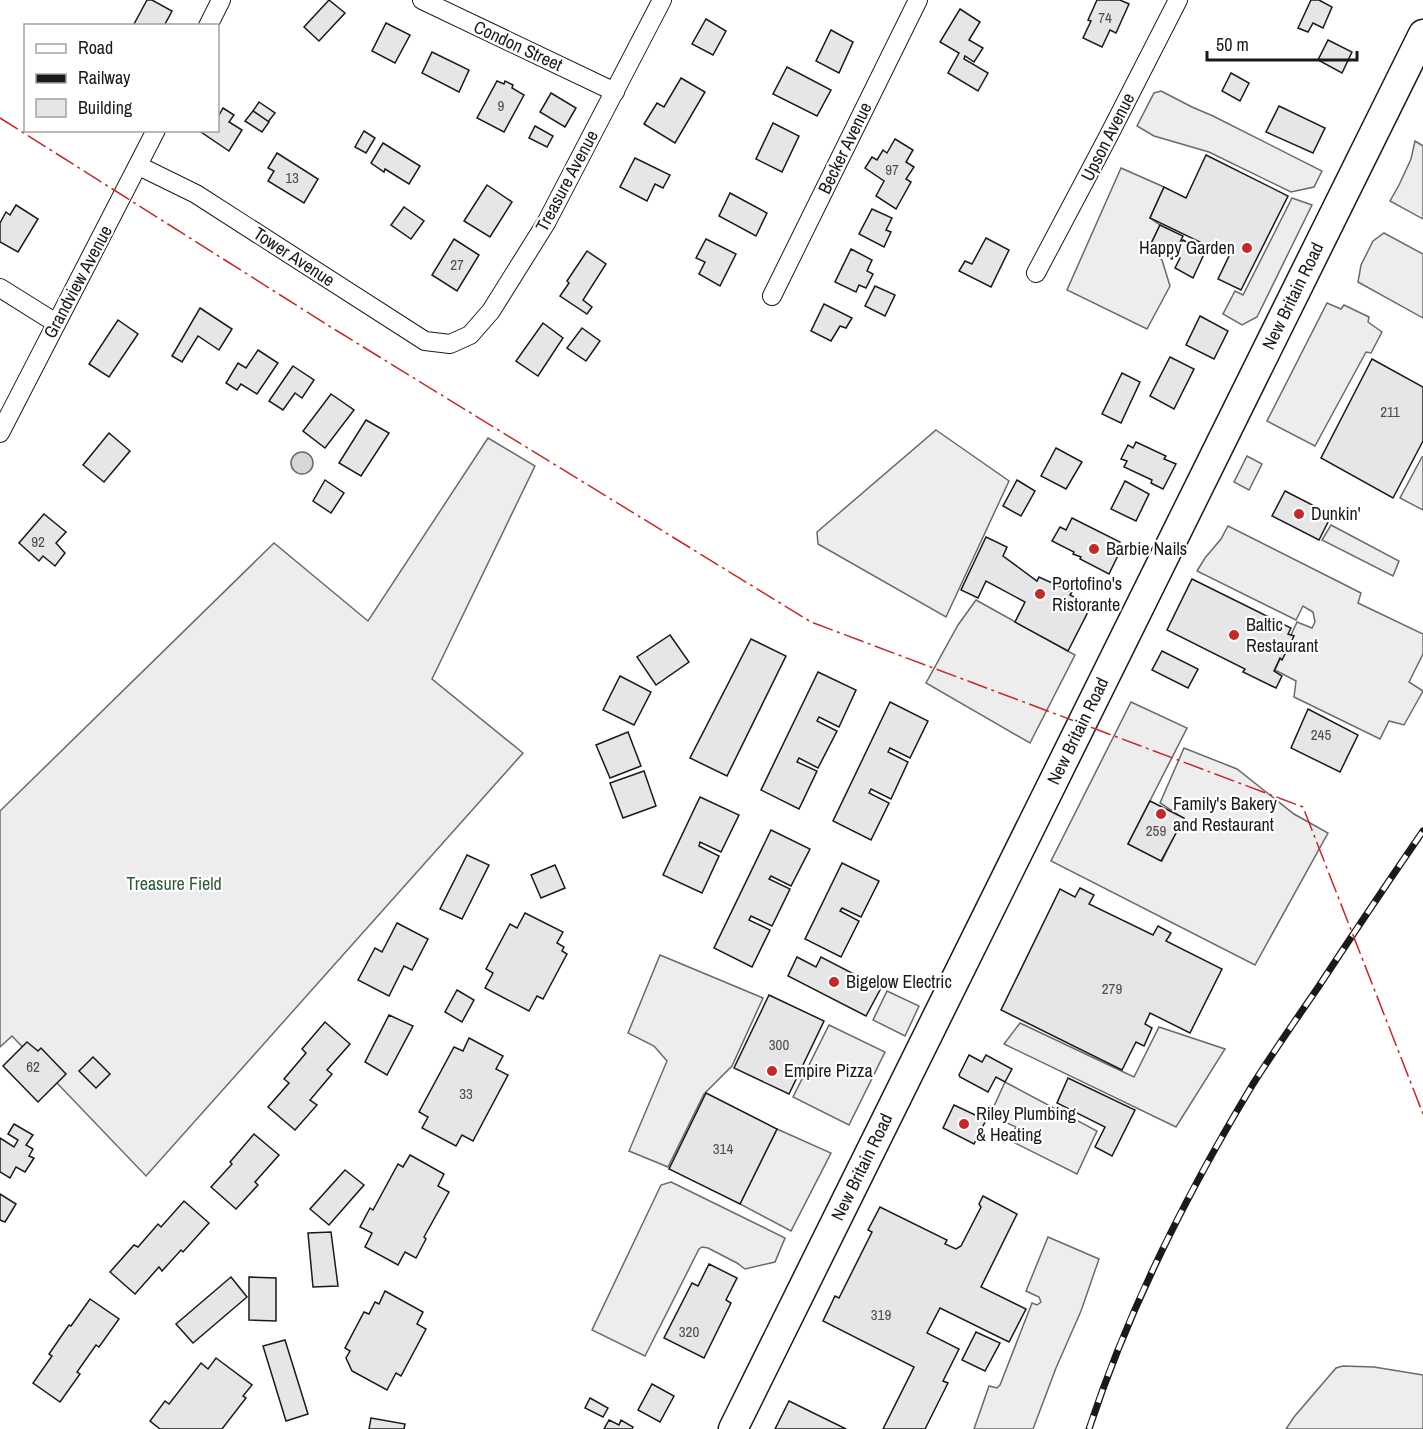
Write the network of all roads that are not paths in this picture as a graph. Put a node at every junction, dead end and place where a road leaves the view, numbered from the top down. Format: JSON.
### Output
{"nodes":[{"id":1,"x":221,"y":0,"type":"edge"},
{"id":2,"x":422,"y":0,"type":"edge"},
{"id":3,"x":662,"y":0,"type":"edge"},
{"id":4,"x":918,"y":0,"type":"edge"},
{"id":5,"x":1178,"y":0,"type":"edge"},
{"id":6,"x":209,"y":24,"type":"edge"},
{"id":7,"x":1423,"y":34,"type":"edge"},
{"id":8,"x":615,"y":92,"type":"junction"},
{"id":9,"x":155,"y":132,"type":"edge"},
{"id":10,"x":139,"y":166,"type":"junction"},
{"id":11,"x":1036,"y":273,"type":"dead end"},
{"id":12,"x":0,"y":288,"type":"edge"},
{"id":13,"x":772,"y":296,"type":"dead end"},
{"id":14,"x":56,"y":323,"type":"junction"},
{"id":15,"x":450,"y":344,"type":"joint"},
{"id":16,"x":0,"y":433,"type":"edge"},
{"id":17,"x":733,"y":1429,"type":"edge"}],
"edges":[{"from":1,"to":6,"type":"street"},
{"from":2,"to":8,"type":"street","name":"Condon Street"},
{"from":3,"to":8,"type":"street","name":"Treasure Avenue"},
{"from":4,"to":13,"type":"street","name":"Becker Avenue"},
{"from":5,"to":11,"type":"street","name":"Upson Avenue"},
{"from":7,"to":17,"type":"main road","name":"New Britain Road"},
{"from":8,"to":15,"type":"street","name":"Treasure Avenue"},
{"from":9,"to":10,"type":"street","name":"Grandview Avenue"},
{"from":10,"to":14,"type":"street","name":"Grandview Avenue"},
{"from":10,"to":15,"type":"street","name":"Tower Avenue"},
{"from":12,"to":14,"type":"street"},
{"from":14,"to":16,"type":"street","name":"Grandview Avenue"}]}
